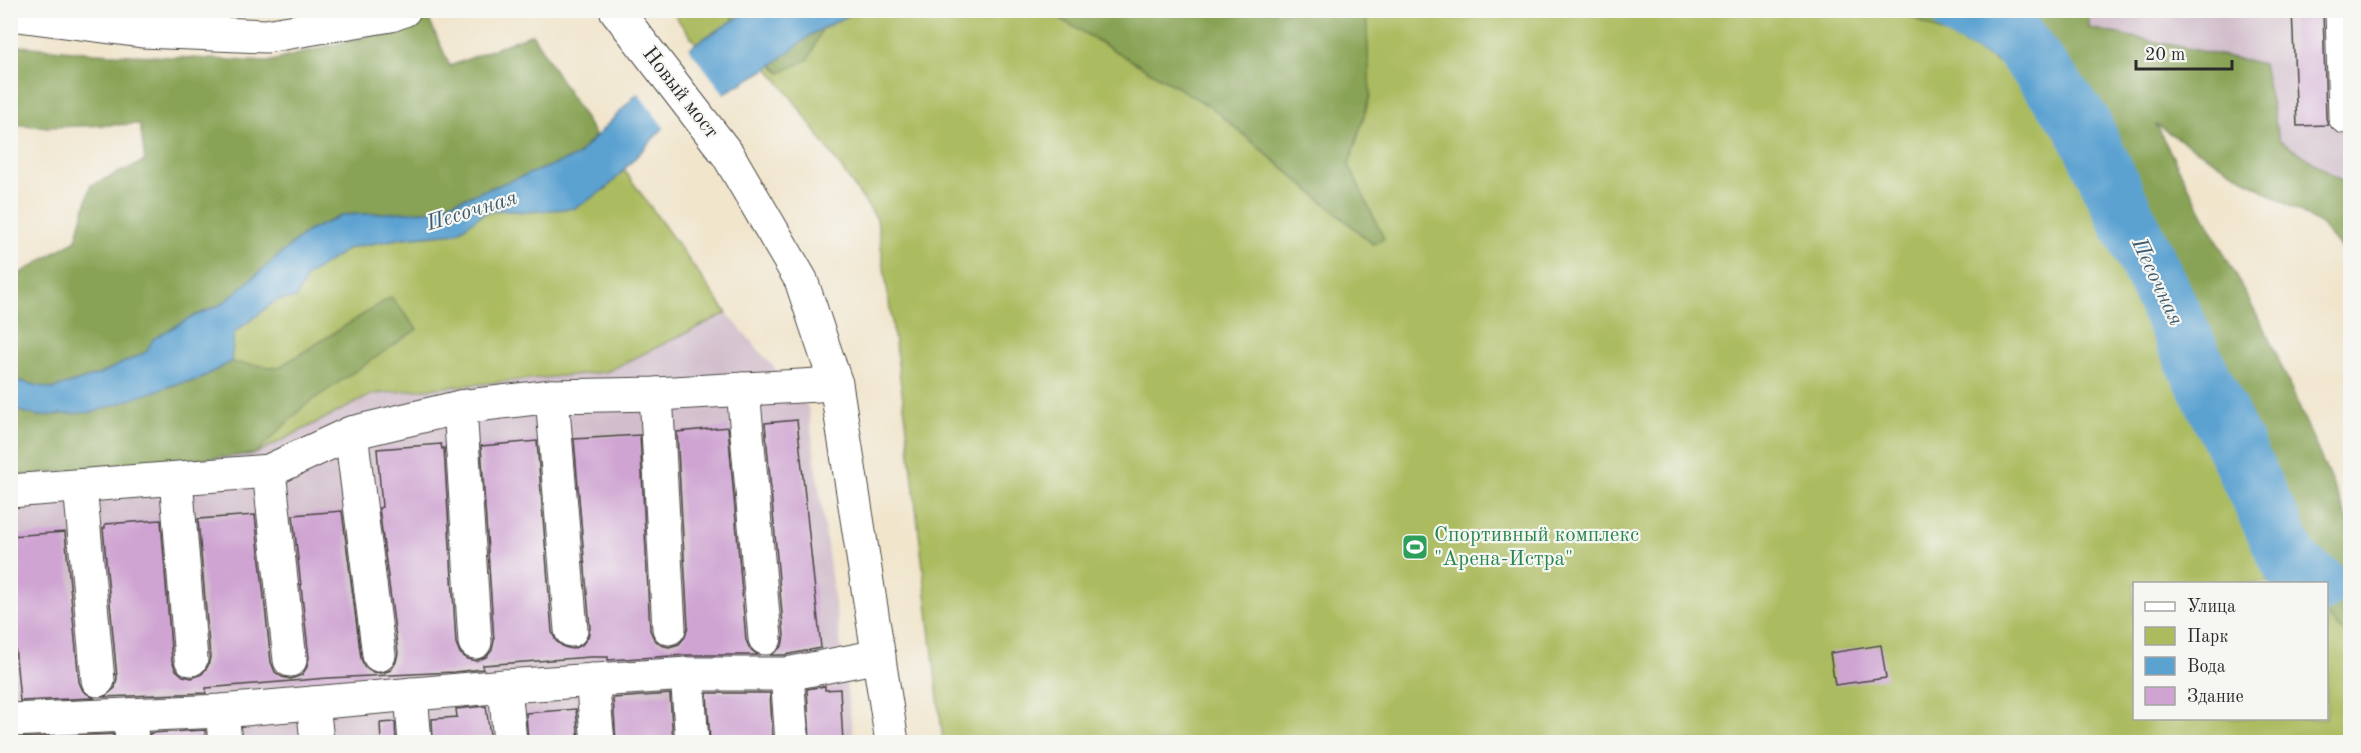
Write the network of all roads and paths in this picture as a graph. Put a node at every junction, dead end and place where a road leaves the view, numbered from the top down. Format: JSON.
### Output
{"nodes":[{"id":1,"x":2342,"y":10,"type":"edge"},
{"id":2,"x":395,"y":12,"type":"edge"},
{"id":3,"x":10,"y":14,"type":"edge"},
{"id":4,"x":623,"y":20,"type":"edge"},
{"id":5,"x":142,"y":21,"type":"edge"},
{"id":6,"x":2347,"y":77,"type":"edge"},
{"id":7,"x":2345,"y":117,"type":"dead end"},
{"id":8,"x":836,"y":384,"type":"junction"},
{"id":9,"x":743,"y":389,"type":"junction"},
{"id":10,"x":656,"y":394,"type":"junction"},
{"id":11,"x":552,"y":396,"type":"junction"},
{"id":12,"x":460,"y":407,"type":"junction"},
{"id":13,"x":351,"y":434,"type":"junction"},
{"id":14,"x":269,"y":471,"type":"junction"},
{"id":15,"x":176,"y":479,"type":"junction"},
{"id":16,"x":80,"y":486,"type":"junction"},
{"id":17,"x":10,"y":491,"type":"edge"},
{"id":18,"x":669,"y":628,"type":"dead end"},
{"id":19,"x":571,"y":630,"type":"dead end"},
{"id":20,"x":765,"y":638,"type":"dead end"},
{"id":21,"x":475,"y":642,"type":"dead end"},
{"id":22,"x":378,"y":655,"type":"dead end"},
{"id":23,"x":879,"y":656,"type":"junction"},
{"id":24,"x":191,"y":658,"type":"dead end"},
{"id":25,"x":290,"y":660,"type":"dead end"},
{"id":26,"x":687,"y":674,"type":"junction"},
{"id":27,"x":787,"y":674,"type":"junction"},
{"id":28,"x":98,"y":680,"type":"dead end"},
{"id":29,"x":592,"y":680,"type":"junction"},
{"id":30,"x":505,"y":686,"type":"junction"},
{"id":31,"x":411,"y":694,"type":"junction"},
{"id":32,"x":313,"y":703,"type":"junction"},
{"id":33,"x":222,"y":711,"type":"junction"},
{"id":34,"x":28,"y":727,"type":"edge"},
{"id":35,"x":131,"y":729,"type":"edge"},
{"id":36,"x":225,"y":742,"type":"edge"},
{"id":37,"x":317,"y":742,"type":"edge"},
{"id":38,"x":415,"y":742,"type":"edge"},
{"id":39,"x":510,"y":742,"type":"edge"},
{"id":40,"x":597,"y":742,"type":"edge"},
{"id":41,"x":692,"y":742,"type":"edge"},
{"id":42,"x":792,"y":742,"type":"edge"},
{"id":43,"x":892,"y":742,"type":"edge"}],
"edges":[{"from":1,"to":6,"type":"street"},
{"from":2,"to":5,"type":"street"},
{"from":3,"to":5,"type":"street"},
{"from":4,"to":8,"type":"street","name":"Новый мост"},
{"from":6,"to":7,"type":"street"},
{"from":8,"to":9,"type":"street"},
{"from":8,"to":23,"type":"street","name":"Новый мост"},
{"from":9,"to":10,"type":"street"},
{"from":9,"to":20,"type":"street"},
{"from":10,"to":11,"type":"street"},
{"from":10,"to":18,"type":"street"},
{"from":11,"to":12,"type":"street"},
{"from":11,"to":19,"type":"street"},
{"from":12,"to":13,"type":"street"},
{"from":12,"to":21,"type":"street"},
{"from":13,"to":14,"type":"street"},
{"from":13,"to":22,"type":"street"},
{"from":14,"to":15,"type":"street"},
{"from":14,"to":25,"type":"street"},
{"from":15,"to":16,"type":"street"},
{"from":15,"to":24,"type":"street"},
{"from":16,"to":17,"type":"street"},
{"from":16,"to":28,"type":"street"},
{"from":23,"to":27,"type":"street"},
{"from":23,"to":43,"type":"street","name":"Новый мост"},
{"from":26,"to":27,"type":"street"},
{"from":26,"to":29,"type":"street"},
{"from":26,"to":41,"type":"street"},
{"from":27,"to":42,"type":"street"},
{"from":29,"to":30,"type":"street"},
{"from":29,"to":40,"type":"street"},
{"from":30,"to":31,"type":"street"},
{"from":30,"to":39,"type":"street"},
{"from":31,"to":32,"type":"street"},
{"from":31,"to":38,"type":"street"},
{"from":32,"to":33,"type":"street"},
{"from":32,"to":37,"type":"street"},
{"from":33,"to":35,"type":"street"},
{"from":33,"to":36,"type":"street"},
{"from":34,"to":35,"type":"street"}]}
